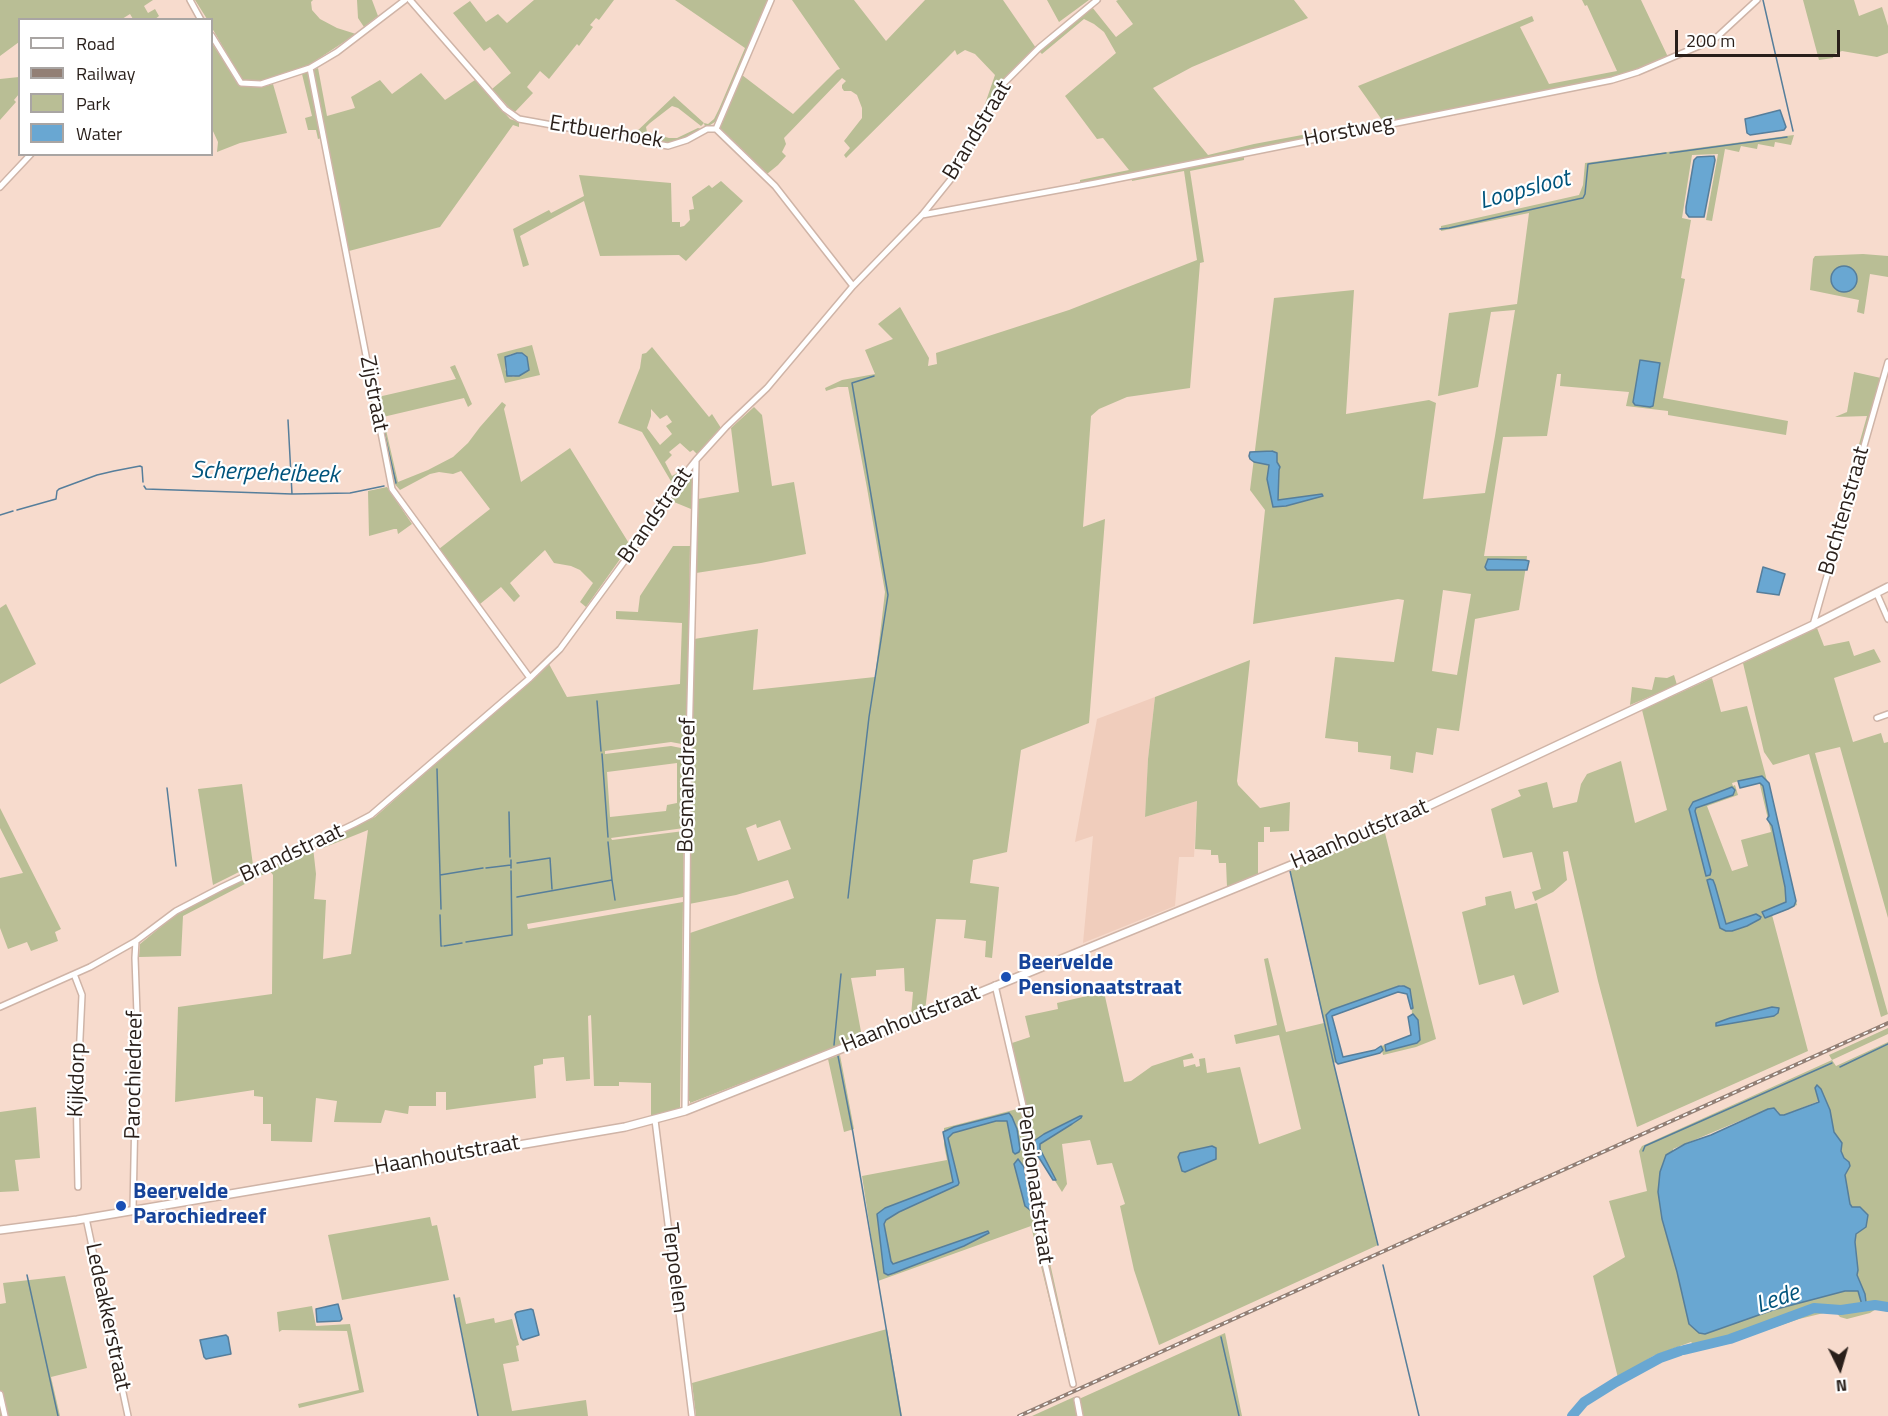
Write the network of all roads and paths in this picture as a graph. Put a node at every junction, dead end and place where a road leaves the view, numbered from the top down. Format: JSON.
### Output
{"nodes":[{"id":1,"x":190,"y":0,"type":"edge"},
{"id":2,"x":405,"y":0,"type":"edge"},
{"id":3,"x":410,"y":0,"type":"edge"},
{"id":4,"x":771,"y":0,"type":"edge"},
{"id":5,"x":1097,"y":0,"type":"edge"},
{"id":6,"x":1756,"y":0,"type":"edge"},
{"id":7,"x":198,"y":18,"type":"edge"},
{"id":8,"x":213,"y":38,"type":"edge"},
{"id":9,"x":310,"y":68,"type":"junction"},
{"id":10,"x":716,"y":129,"type":"junction"},
{"id":11,"x":29,"y":156,"type":"edge"},
{"id":12,"x":0,"y":187,"type":"edge"},
{"id":13,"x":922,"y":215,"type":"junction"},
{"id":14,"x":853,"y":286,"type":"junction"},
{"id":15,"x":1888,"y":362,"type":"edge"},
{"id":16,"x":696,"y":460,"type":"junction"},
{"id":17,"x":1888,"y":587,"type":"edge"},
{"id":18,"x":1877,"y":594,"type":"junction"},
{"id":19,"x":1888,"y":619,"type":"edge"},
{"id":20,"x":1813,"y":625,"type":"junction"},
{"id":21,"x":530,"y":678,"type":"junction"},
{"id":22,"x":1888,"y":714,"type":"edge"},
{"id":23,"x":1877,"y":718,"type":"dead end"},
{"id":24,"x":136,"y":941,"type":"junction"},
{"id":25,"x":74,"y":974,"type":"junction"},
{"id":26,"x":995,"y":985,"type":"junction"},
{"id":27,"x":0,"y":1007,"type":"edge"},
{"id":28,"x":685,"y":1111,"type":"junction"},
{"id":29,"x":655,"y":1120,"type":"junction"},
{"id":30,"x":78,"y":1187,"type":"dead end"},
{"id":31,"x":133,"y":1209,"type":"junction"},
{"id":32,"x":86,"y":1218,"type":"junction"},
{"id":33,"x":0,"y":1230,"type":"edge"},
{"id":34,"x":1073,"y":1384,"type":"dead end"},
{"id":35,"x":0,"y":1394,"type":"edge"},
{"id":36,"x":1077,"y":1401,"type":"dead end"},
{"id":37,"x":5,"y":1416,"type":"edge"},
{"id":38,"x":128,"y":1416,"type":"edge"},
{"id":39,"x":692,"y":1416,"type":"edge"},
{"id":40,"x":1080,"y":1416,"type":"edge"}],
"edges":[{"from":1,"to":7,"type":"street"},
{"from":2,"to":9,"type":"street"},
{"from":3,"to":10,"type":"street","name":"Ertbuerhoek"},
{"from":4,"to":10,"type":"street"},
{"from":5,"to":13,"type":"street","name":"Brandstraat"},
{"from":6,"to":13,"type":"street","name":"Horstweg"},
{"from":8,"to":9,"type":"street"},
{"from":9,"to":21,"type":"street","name":"Zijstraat"},
{"from":10,"to":14,"type":"street"},
{"from":11,"to":12,"type":"street"},
{"from":13,"to":14,"type":"street","name":"Brandstraat"},
{"from":14,"to":16,"type":"street","name":"Brandstraat"},
{"from":15,"to":20,"type":"street","name":"Bochtenstraat"},
{"from":16,"to":21,"type":"street","name":"Brandstraat"},
{"from":16,"to":28,"type":"street","name":"Bosmansdreef"},
{"from":17,"to":18,"type":"street","name":"Haanhoutstraat"},
{"from":18,"to":19,"type":"street"},
{"from":18,"to":20,"type":"street","name":"Haanhoutstraat"},
{"from":20,"to":26,"type":"street","name":"Haanhoutstraat"},
{"from":21,"to":24,"type":"street","name":"Brandstraat"},
{"from":22,"to":23,"type":"street"},
{"from":24,"to":25,"type":"street","name":"Brandstraat"},
{"from":24,"to":31,"type":"street","name":"Parochiedreef"},
{"from":25,"to":27,"type":"street","name":"Brandstraat"},
{"from":25,"to":30,"type":"street","name":"Kijkdorp"},
{"from":26,"to":28,"type":"street","name":"Haanhoutstraat"},
{"from":26,"to":34,"type":"street","name":"Pensionaatstraat"},
{"from":28,"to":29,"type":"street","name":"Haanhoutstraat"},
{"from":29,"to":31,"type":"street","name":"Haanhoutstraat"},
{"from":29,"to":39,"type":"street","name":"Terpoelen"},
{"from":31,"to":32,"type":"street","name":"Haanhoutstraat"},
{"from":32,"to":33,"type":"street","name":"Haanhoutstraat"},
{"from":32,"to":38,"type":"street","name":"Ledeakkerstraat"},
{"from":35,"to":37,"type":"street"},
{"from":36,"to":40,"type":"street"}]}
